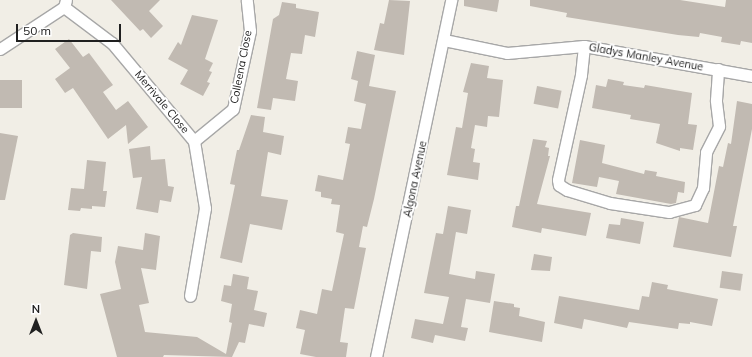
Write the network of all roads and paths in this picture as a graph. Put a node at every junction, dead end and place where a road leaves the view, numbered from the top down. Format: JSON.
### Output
{"nodes":[{"id":1,"x":247,"y":0,"type":"edge"},
{"id":2,"x":451,"y":0,"type":"edge"},
{"id":3,"x":65,"y":4,"type":"edge"},
{"id":4,"x":444,"y":40,"type":"junction"},
{"id":5,"x":584,"y":46,"type":"junction"},
{"id":6,"x":0,"y":49,"type":"edge"},
{"id":7,"x":718,"y":69,"type":"junction"},
{"id":8,"x":752,"y":76,"type":"edge"},
{"id":9,"x":194,"y":141,"type":"junction"},
{"id":10,"x":190,"y":296,"type":"dead end"},
{"id":11,"x":376,"y":357,"type":"edge"}],
"edges":[{"from":1,"to":9,"type":"street","name":"Colleena Close"},
{"from":2,"to":4,"type":"street","name":"Algona Avenue"},
{"from":3,"to":6,"type":"street"},
{"from":3,"to":9,"type":"street","name":"Merrivale Close"},
{"from":4,"to":5,"type":"street","name":"Gladys Manley Avenue"},
{"from":4,"to":11,"type":"street","name":"Algona Avenue"},
{"from":5,"to":7,"type":"street","name":"Gladys Manley Avenue"},
{"from":5,"to":7,"type":"street"},
{"from":7,"to":8,"type":"street","name":"Gladys Manley Avenue"},
{"from":9,"to":10,"type":"street","name":"Merrivale Close"}]}
